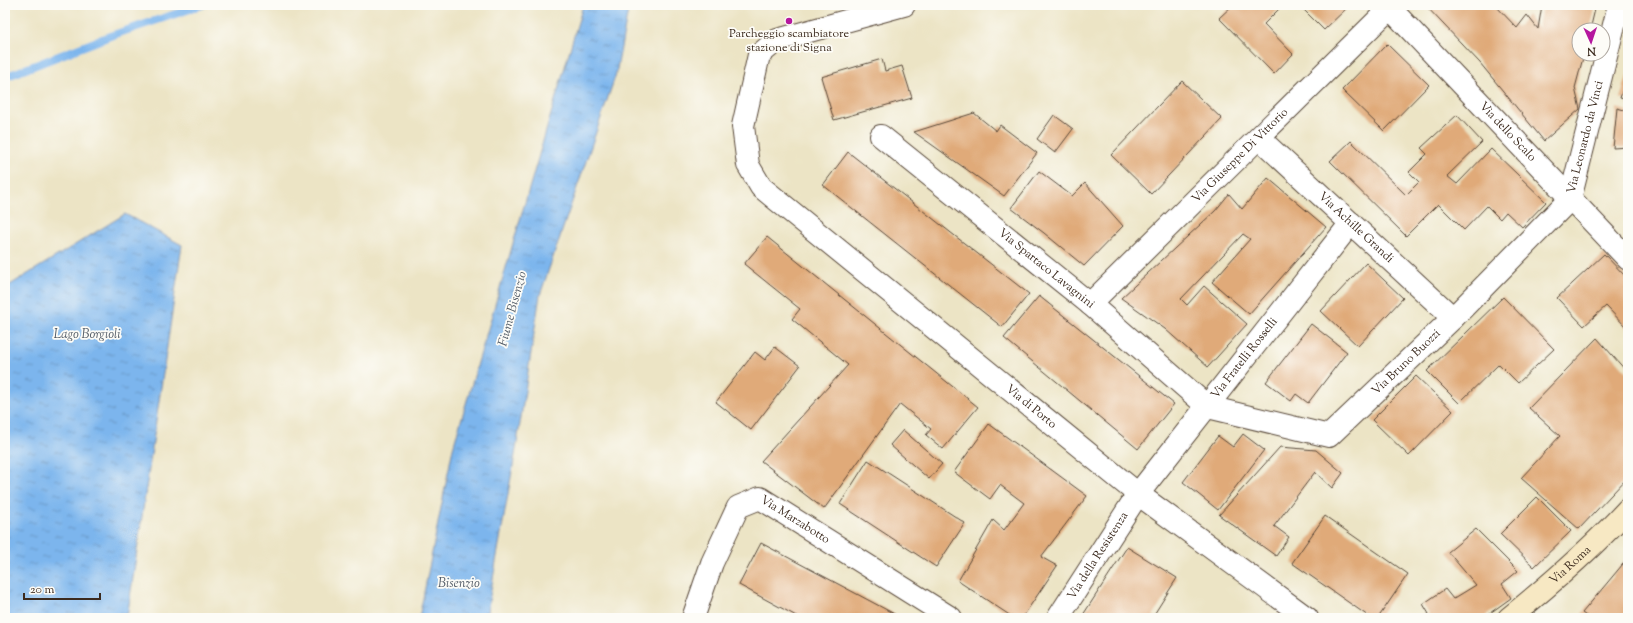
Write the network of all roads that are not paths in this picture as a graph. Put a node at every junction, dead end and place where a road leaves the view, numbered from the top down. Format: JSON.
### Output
{"nodes":[{"id":1,"x":904,"y":5,"type":"edge"},
{"id":2,"x":1619,"y":5,"type":"edge"},
{"id":3,"x":1389,"y":7,"type":"edge"},
{"id":4,"x":881,"y":136,"type":"dead end"},
{"id":5,"x":1258,"y":138,"type":"junction"},
{"id":6,"x":1570,"y":199,"type":"junction"},
{"id":7,"x":1352,"y":223,"type":"junction"},
{"id":8,"x":1628,"y":259,"type":"edge"},
{"id":9,"x":1090,"y":304,"type":"junction"},
{"id":10,"x":1453,"y":318,"type":"junction"},
{"id":11,"x":1208,"y":407,"type":"junction"},
{"id":12,"x":1138,"y":494,"type":"junction"},
{"id":13,"x":1628,"y":509,"type":"edge"},
{"id":14,"x":693,"y":618,"type":"edge"},
{"id":15,"x":951,"y":618,"type":"edge"},
{"id":16,"x":1058,"y":618,"type":"edge"},
{"id":17,"x":1307,"y":618,"type":"edge"},
{"id":18,"x":1509,"y":618,"type":"edge"}],
"edges":[{"from":1,"to":12,"type":"street","name":"Via di Porto"},
{"from":2,"to":6,"type":"street","name":"Via Leonardo da Vinci"},
{"from":3,"to":5,"type":"street","name":"Via Giuseppe Di Vittorio"},
{"from":3,"to":6,"type":"street","name":"Via dello Scalo"},
{"from":4,"to":9,"type":"street","name":"Via Spartaco Lavagnini"},
{"from":5,"to":7,"type":"street","name":"Via Achille Grandi"},
{"from":5,"to":9,"type":"street","name":"Via Giuseppe Di Vittorio"},
{"from":6,"to":8,"type":"street","name":"Via dello Scalo"},
{"from":6,"to":10,"type":"street","name":"Via Bruno Buozzi"},
{"from":7,"to":10,"type":"street","name":"Via Achille Grandi"},
{"from":7,"to":11,"type":"street","name":"Via Fratelli Rosselli"},
{"from":9,"to":11,"type":"street","name":"Via Spartaco Lavagnini"},
{"from":10,"to":11,"type":"street","name":"Via Bruno Buozzi"},
{"from":11,"to":12,"type":"street","name":"Via Fratelli Rosselli"},
{"from":12,"to":16,"type":"street","name":"Via della Resistenza"},
{"from":12,"to":17,"type":"street","name":"Via di Porto"},
{"from":13,"to":18,"type":"main road","name":"Via Roma"},
{"from":14,"to":15,"type":"street","name":"Via Marzabotto"}]}
